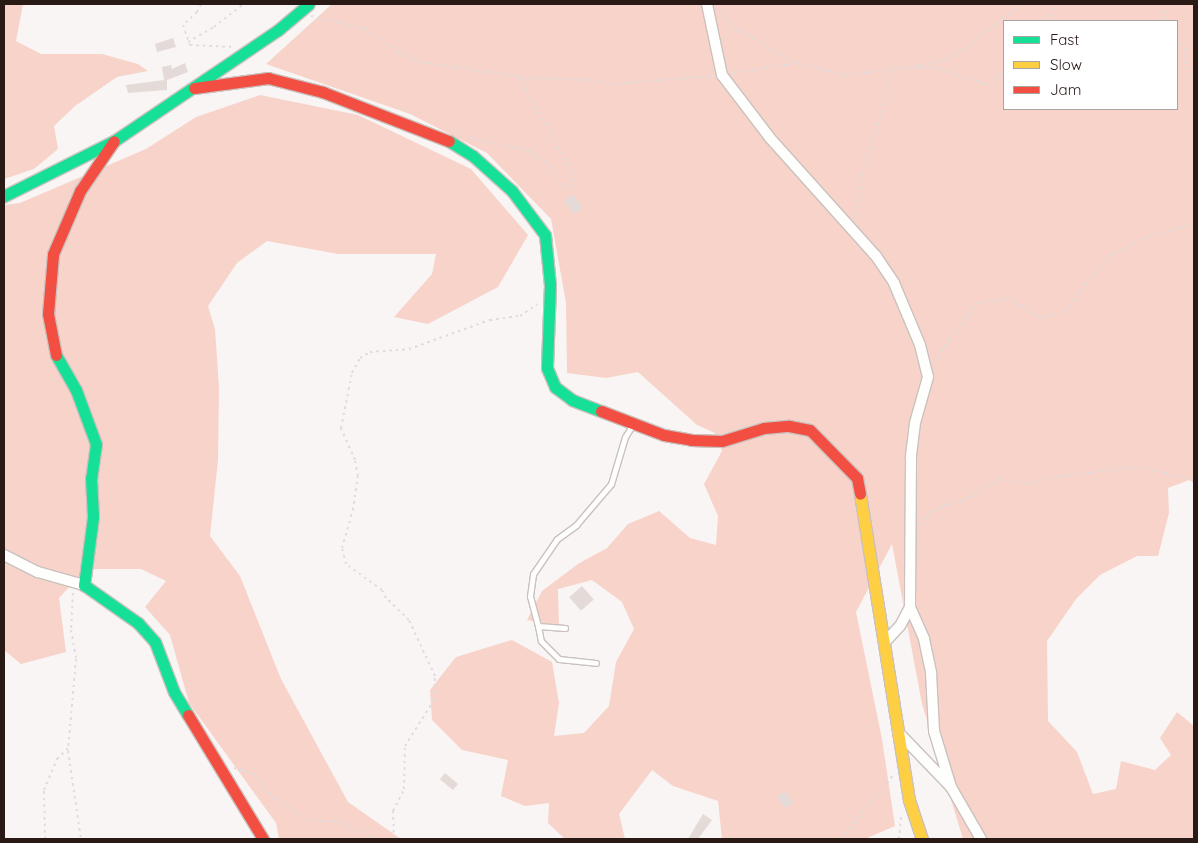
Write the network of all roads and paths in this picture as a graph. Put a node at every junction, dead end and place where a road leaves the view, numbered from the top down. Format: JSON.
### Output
{"nodes":[{"id":1,"x":200,"y":4,"type":"edge"},
{"id":2,"x":243,"y":4,"type":"edge"},
{"id":3,"x":309,"y":4,"type":"edge"},
{"id":4,"x":707,"y":4,"type":"edge"},
{"id":5,"x":722,"y":4,"type":"edge"},
{"id":6,"x":1021,"y":4,"type":"edge"},
{"id":7,"x":1059,"y":4,"type":"edge"},
{"id":8,"x":1164,"y":4,"type":"edge"},
{"id":9,"x":299,"y":14,"type":"junction"},
{"id":10,"x":1048,"y":20,"type":"edge"},
{"id":11,"x":1167,"y":20,"type":"edge"},
{"id":12,"x":1178,"y":38,"type":"edge"},
{"id":13,"x":188,"y":42,"type":"junction"},
{"id":14,"x":244,"y":52,"type":"junction"},
{"id":15,"x":796,"y":63,"type":"junction"},
{"id":16,"x":914,"y":67,"type":"junction"},
{"id":17,"x":891,"y":70,"type":"junction"},
{"id":18,"x":722,"y":75,"type":"junction"},
{"id":19,"x":1003,"y":75,"type":"edge"},
{"id":20,"x":518,"y":76,"type":"junction"},
{"id":21,"x":1194,"y":84,"type":"edge"},
{"id":22,"x":194,"y":88,"type":"junction"},
{"id":23,"x":114,"y":141,"type":"junction"},
{"id":24,"x":452,"y":142,"type":"junction"},
{"id":25,"x":4,"y":196,"type":"edge"},
{"id":26,"x":1194,"y":226,"type":"edge"},
{"id":27,"x":853,"y":230,"type":"junction"},
{"id":28,"x":549,"y":302,"type":"junction"},
{"id":29,"x":928,"y":377,"type":"junction"},
{"id":30,"x":634,"y":424,"type":"junction"},
{"id":31,"x":1194,"y":480,"type":"edge"},
{"id":32,"x":910,"y":539,"type":"junction"},
{"id":33,"x":4,"y":555,"type":"edge"},
{"id":34,"x":79,"y":584,"type":"junction"},
{"id":35,"x":910,"y":607,"type":"junction"},
{"id":36,"x":538,"y":626,"type":"junction"},
{"id":37,"x":565,"y":628,"type":"dead end"},
{"id":38,"x":884,"y":643,"type":"junction"},
{"id":39,"x":596,"y":663,"type":"dead end"},
{"id":40,"x":898,"y":732,"type":"junction"},
{"id":41,"x":68,"y":748,"type":"junction"},
{"id":42,"x":220,"y":765,"type":"junction"},
{"id":43,"x":903,"y":767,"type":"junction"},
{"id":44,"x":950,"y":787,"type":"junction"},
{"id":45,"x":909,"y":800,"type":"junction"},
{"id":46,"x":45,"y":839,"type":"edge"},
{"id":47,"x":81,"y":839,"type":"edge"},
{"id":48,"x":264,"y":839,"type":"edge"},
{"id":49,"x":374,"y":839,"type":"edge"},
{"id":50,"x":394,"y":839,"type":"edge"},
{"id":51,"x":842,"y":839,"type":"edge"},
{"id":52,"x":899,"y":839,"type":"edge"},
{"id":53,"x":922,"y":839,"type":"edge"},
{"id":54,"x":981,"y":839,"type":"edge"}],
"edges":[{"from":1,"to":13,"type":"path"},
{"from":2,"to":13,"type":"path"},
{"from":3,"to":9,"type":"street"},
{"from":4,"to":18,"type":"street"},
{"from":5,"to":15,"type":"path"},
{"from":6,"to":16,"type":"path"},
{"from":7,"to":10,"type":"path"},
{"from":8,"to":11,"type":"path"},
{"from":9,"to":14,"type":"street"},
{"from":9,"to":20,"type":"path"},
{"from":12,"to":21,"type":"path"},
{"from":13,"to":14,"type":"path"},
{"from":14,"to":22,"type":"street"},
{"from":15,"to":17,"type":"path"},
{"from":15,"to":18,"type":"path"},
{"from":16,"to":17,"type":"path"},
{"from":16,"to":19,"type":"path"},
{"from":17,"to":27,"type":"path"},
{"from":18,"to":20,"type":"path"},
{"from":18,"to":27,"type":"street"},
{"from":20,"to":24,"type":"path"},
{"from":22,"to":23,"type":"street"},
{"from":22,"to":24,"type":"street"},
{"from":23,"to":25,"type":"street"},
{"from":23,"to":34,"type":"street"},
{"from":24,"to":28,"type":"street"},
{"from":26,"to":29,"type":"path"},
{"from":27,"to":29,"type":"street"},
{"from":28,"to":30,"type":"street"},
{"from":28,"to":50,"type":"path"},
{"from":29,"to":32,"type":"street"},
{"from":30,"to":36,"type":"lane"},
{"from":30,"to":38,"type":"street"},
{"from":31,"to":32,"type":"path"},
{"from":32,"to":35,"type":"street"},
{"from":33,"to":34,"type":"street"},
{"from":34,"to":41,"type":"path"},
{"from":34,"to":42,"type":"street"},
{"from":35,"to":38,"type":"street"},
{"from":35,"to":44,"type":"street"},
{"from":36,"to":37,"type":"lane"},
{"from":36,"to":39,"type":"lane"},
{"from":38,"to":40,"type":"street"},
{"from":40,"to":43,"type":"street"},
{"from":40,"to":44,"type":"street"},
{"from":41,"to":46,"type":"path"},
{"from":41,"to":47,"type":"path"},
{"from":42,"to":48,"type":"street"},
{"from":42,"to":49,"type":"path"},
{"from":43,"to":45,"type":"street"},
{"from":43,"to":51,"type":"path"},
{"from":44,"to":54,"type":"street"},
{"from":45,"to":52,"type":"path"},
{"from":45,"to":53,"type":"street"}]}
